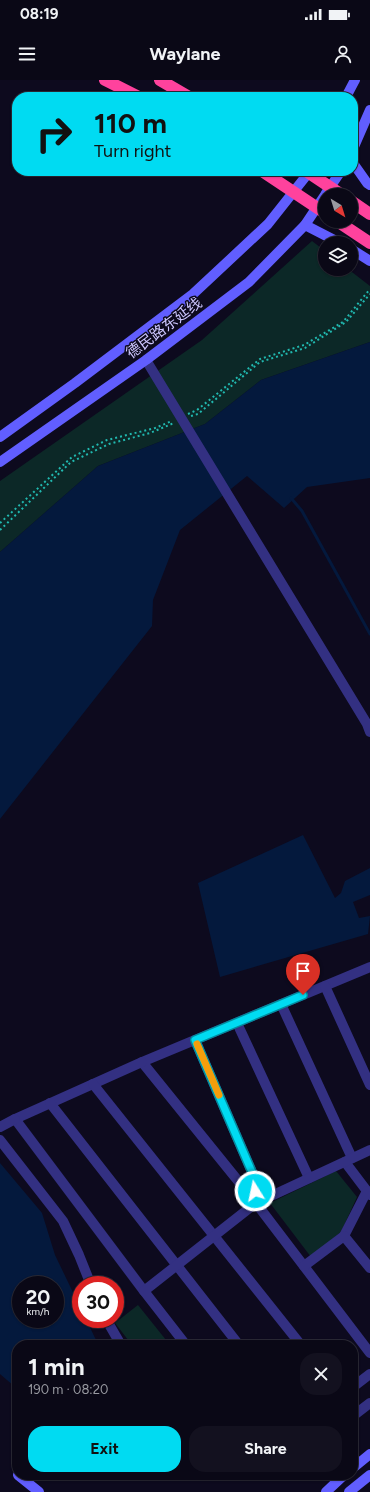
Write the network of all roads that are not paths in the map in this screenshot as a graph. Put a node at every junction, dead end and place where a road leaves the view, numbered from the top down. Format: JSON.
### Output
{"nodes":[{"id":1,"x":105,"y":80,"type":"edge"},
{"id":2,"x":160,"y":80,"type":"edge"},
{"id":3,"x":355,"y":80,"type":"edge"},
{"id":4,"x":129,"y":92,"type":"edge"},
{"id":5,"x":180,"y":92,"type":"edge"},
{"id":6,"x":349,"y":92,"type":"edge"},
{"id":7,"x":370,"y":110,"type":"edge"},
{"id":8,"x":358,"y":138,"type":"edge"},
{"id":9,"x":358,"y":170,"type":"edge"},
{"id":10,"x":270,"y":176,"type":"edge"},
{"id":11,"x":306,"y":176,"type":"edge"},
{"id":12,"x":314,"y":176,"type":"edge"},
{"id":13,"x":338,"y":176,"type":"edge"},
{"id":14,"x":370,"y":185,"type":"edge"},
{"id":15,"x":330,"y":188,"type":"edge"},
{"id":16,"x":332,"y":188,"type":"edge"},
{"id":17,"x":318,"y":206,"type":"edge"},
{"id":18,"x":358,"y":206,"type":"edge"},
{"id":19,"x":318,"y":208,"type":"edge"},
{"id":20,"x":370,"y":214,"type":"edge"},
{"id":21,"x":305,"y":225,"type":"junction"},
{"id":22,"x":348,"y":228,"type":"edge"},
{"id":23,"x":326,"y":236,"type":"edge"},
{"id":24,"x":370,"y":243,"type":"edge"},
{"id":25,"x":358,"y":253,"type":"edge"},
{"id":26,"x":370,"y":261,"type":"edge"},
{"id":27,"x":146,"y":360,"type":"junction"},
{"id":28,"x":0,"y":437,"type":"edge"},
{"id":29,"x":0,"y":462,"type":"edge"},
{"id":30,"x":370,"y":732,"type":"edge"},
{"id":31,"x":369,"y":969,"type":"edge"},
{"id":32,"x":325,"y":986,"type":"junction"},
{"id":33,"x":281,"y":1004,"type":"junction"},
{"id":34,"x":237,"y":1023,"type":"junction"},
{"id":35,"x":195,"y":1040,"type":"junction"},
{"id":36,"x":142,"y":1062,"type":"junction"},
{"id":37,"x":93,"y":1084,"type":"junction"},
{"id":38,"x":370,"y":1085,"type":"edge"},
{"id":39,"x":50,"y":1103,"type":"junction"},
{"id":40,"x":15,"y":1119,"type":"junction"},
{"id":41,"x":0,"y":1127,"type":"edge"},
{"id":42,"x":0,"y":1140,"type":"edge"},
{"id":43,"x":370,"y":1150,"type":"edge"},
{"id":44,"x":349,"y":1160,"type":"junction"},
{"id":45,"x":309,"y":1178,"type":"junction"},
{"id":46,"x":368,"y":1193,"type":"edge"},
{"id":47,"x":256,"y":1203,"type":"junction"},
{"id":48,"x":214,"y":1236,"type":"junction"},
{"id":49,"x":344,"y":1236,"type":"junction"},
{"id":50,"x":177,"y":1265,"type":"junction"},
{"id":51,"x":304,"y":1266,"type":"junction"},
{"id":52,"x":370,"y":1268,"type":"edge"},
{"id":53,"x":87,"y":1276,"type":"edge"},
{"id":54,"x":144,"y":1291,"type":"junction"},
{"id":55,"x":111,"y":1328,"type":"edge"},
{"id":56,"x":118,"y":1340,"type":"edge"},
{"id":57,"x":182,"y":1340,"type":"edge"},
{"id":58,"x":235,"y":1340,"type":"edge"},
{"id":59,"x":297,"y":1340,"type":"edge"},
{"id":60,"x":370,"y":1352,"type":"edge"},
{"id":61,"x":370,"y":1374,"type":"edge"},
{"id":62,"x":358,"y":1383,"type":"edge"},
{"id":63,"x":370,"y":1403,"type":"edge"},
{"id":64,"x":358,"y":1412,"type":"edge"},
{"id":65,"x":370,"y":1454,"type":"edge"},
{"id":66,"x":358,"y":1464,"type":"edge"},
{"id":67,"x":370,"y":1475,"type":"edge"},
{"id":68,"x":24,"y":1480,"type":"edge"},
{"id":69,"x":339,"y":1480,"type":"edge"},
{"id":70,"x":39,"y":1492,"type":"edge"},
{"id":71,"x":326,"y":1492,"type":"edge"},
{"id":72,"x":349,"y":1492,"type":"edge"}],
"edges":[{"from":1,"to":4,"type":"highway"},
{"from":2,"to":5,"type":"highway"},
{"from":3,"to":6,"type":"main road"},
{"from":7,"to":8,"type":"main road"},
{"from":9,"to":14,"type":"main road"},
{"from":10,"to":19,"type":"highway","bridge":true},
{"from":11,"to":28,"type":"main road","name":"德民路东延线"},
{"from":12,"to":16,"type":"highway","bridge":true},
{"from":13,"to":15,"type":"main road","name":"德民路东延线"},
{"from":17,"to":21,"type":"main road","name":"德民路东延线"},
{"from":18,"to":20,"type":"highway"},
{"from":21,"to":23,"type":"main road"},
{"from":21,"to":27,"type":"main road","name":"德民路东延线"},
{"from":22,"to":24,"type":"highway"},
{"from":25,"to":26,"type":"main road"},
{"from":27,"to":29,"type":"main road","name":"德民路东延线"},
{"from":27,"to":30,"type":"street"},
{"from":31,"to":32,"type":"street"},
{"from":32,"to":33,"type":"street"},
{"from":32,"to":38,"type":"street"},
{"from":33,"to":34,"type":"street"},
{"from":33,"to":44,"type":"street"},
{"from":34,"to":35,"type":"street"},
{"from":34,"to":45,"type":"street"},
{"from":35,"to":36,"type":"street"},
{"from":35,"to":47,"type":"street"},
{"from":36,"to":37,"type":"street"},
{"from":36,"to":47,"type":"street"},
{"from":37,"to":39,"type":"street"},
{"from":37,"to":48,"type":"street"},
{"from":39,"to":40,"type":"street"},
{"from":39,"to":50,"type":"street"},
{"from":40,"to":41,"type":"street"},
{"from":40,"to":54,"type":"street"},
{"from":42,"to":53,"type":"street"},
{"from":43,"to":44,"type":"street"},
{"from":44,"to":45,"type":"street"},
{"from":44,"to":46,"type":"street"},
{"from":45,"to":47,"type":"street"},
{"from":46,"to":49,"type":"street"},
{"from":47,"to":48,"type":"street"},
{"from":47,"to":51,"type":"street"},
{"from":48,"to":50,"type":"street"},
{"from":48,"to":59,"type":"street"},
{"from":49,"to":51,"type":"street"},
{"from":49,"to":52,"type":"street"},
{"from":50,"to":54,"type":"street"},
{"from":50,"to":58,"type":"street"},
{"from":51,"to":60,"type":"street"},
{"from":54,"to":57,"type":"street"},
{"from":55,"to":56,"type":"street"},
{"from":61,"to":62,"type":"street"},
{"from":63,"to":64,"type":"street"},
{"from":65,"to":66,"type":"main road"},
{"from":67,"to":72,"type":"main road"},
{"from":68,"to":70,"type":"main road"},
{"from":69,"to":71,"type":"main road"}]}
